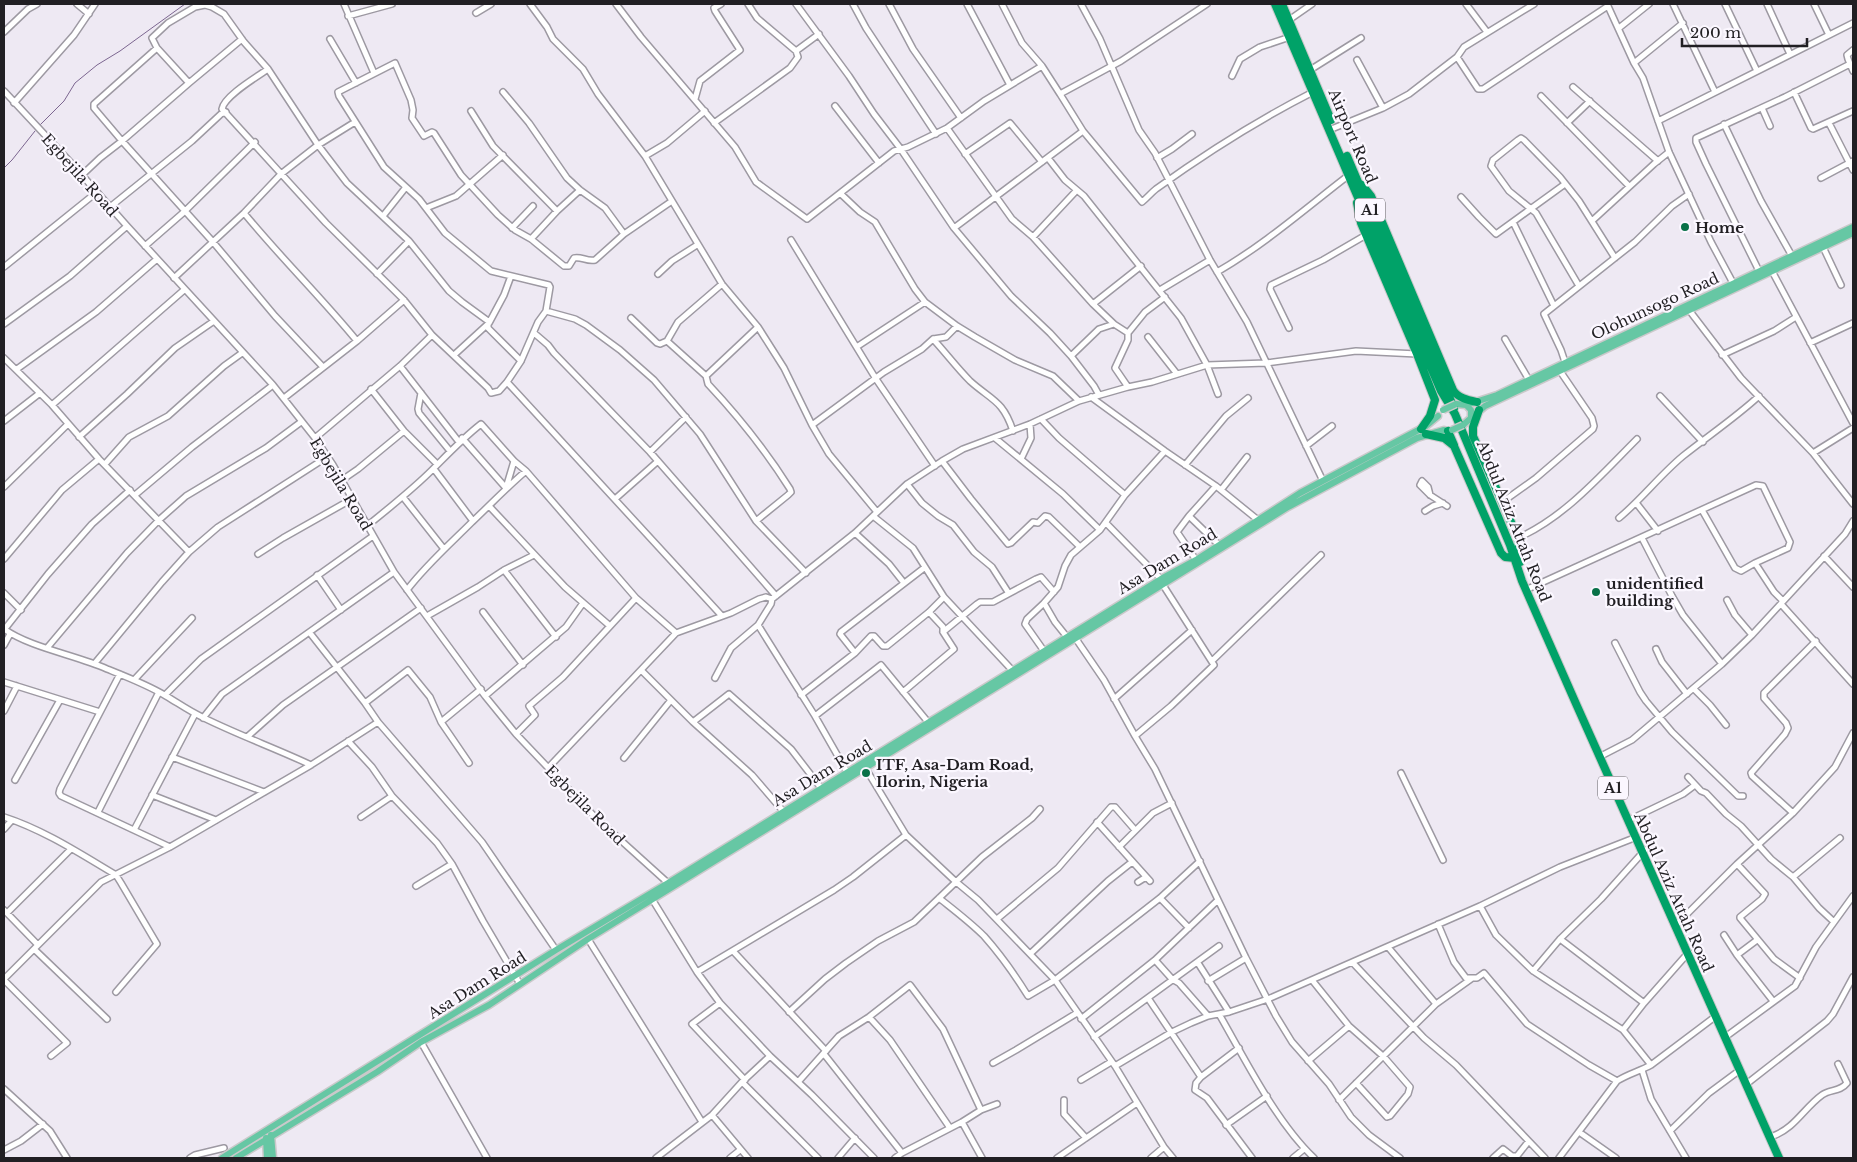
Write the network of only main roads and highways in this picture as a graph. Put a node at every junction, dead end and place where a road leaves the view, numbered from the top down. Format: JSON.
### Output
{"nodes":[{"id":1,"x":1276,"y":4,"type":"edge"},
{"id":2,"x":1282,"y":4,"type":"edge"},
{"id":3,"x":1352,"y":179,"type":"junction"},
{"id":4,"x":1853,"y":227,"type":"edge"},
{"id":5,"x":1853,"y":233,"type":"edge"},
{"id":6,"x":1625,"y":337,"type":"junction"},
{"id":7,"x":1455,"y":393,"type":"junction"},
{"id":8,"x":1435,"y":400,"type":"junction"},
{"id":9,"x":1478,"y":406,"type":"junction"},
{"id":10,"x":1450,"y":408,"type":"junction"},
{"id":11,"x":1463,"y":419,"type":"junction"},
{"id":12,"x":1448,"y":430,"type":"junction"},
{"id":13,"x":1423,"y":432,"type":"junction"},
{"id":14,"x":1473,"y":436,"type":"junction"},
{"id":15,"x":1454,"y":446,"type":"junction"},
{"id":16,"x":1517,"y":560,"type":"junction"},
{"id":17,"x":1188,"y":567,"type":"junction"},
{"id":18,"x":1162,"y":582,"type":"junction"},
{"id":19,"x":897,"y":746,"type":"junction"},
{"id":20,"x":1644,"y":851,"type":"junction"},
{"id":21,"x":1689,"y":952,"type":"junction"},
{"id":22,"x":267,"y":1130,"type":"junction"},
{"id":23,"x":281,"y":1131,"type":"junction"},
{"id":24,"x":269,"y":1138,"type":"junction"},
{"id":25,"x":272,"y":1147,"type":"junction"},
{"id":26,"x":252,"y":1148,"type":"junction"},
{"id":27,"x":267,"y":1156,"type":"edge"},
{"id":28,"x":222,"y":1158,"type":"edge"},
{"id":29,"x":236,"y":1158,"type":"edge"},
{"id":30,"x":273,"y":1158,"type":"edge"},
{"id":31,"x":1781,"y":1158,"type":"edge"}],
"edges":[{"from":1,"to":3,"type":"highway","name":"Airport Road","number":"A1"},
{"from":2,"to":3,"type":"highway","name":"Airport Road","number":"A1"},
{"from":3,"to":7,"type":"highway"},
{"from":3,"to":8,"type":"highway"},
{"from":3,"to":10,"type":"highway","name":"Airport Road","number":"A1"},
{"from":3,"to":11,"type":"highway","name":"Airport Road","number":"A1"},
{"from":4,"to":6,"type":"main road","name":"Olohunsogo Road"},
{"from":5,"to":6,"type":"main road","name":"Olohunsogo Road"},
{"from":6,"to":9,"type":"main road","name":"Olohunsogo Road"},
{"from":6,"to":9,"type":"main road","name":"Olohunsogo Road"},
{"from":7,"to":9,"type":"highway"},
{"from":7,"to":10,"type":"highway"},
{"from":8,"to":10,"type":"highway"},
{"from":8,"to":13,"type":"highway"},
{"from":9,"to":10,"type":"main road","name":"Olohunsogo Road"},
{"from":9,"to":11,"type":"main road","name":"Olohunsogo Road"},
{"from":9,"to":14,"type":"highway"},
{"from":10,"to":11,"type":"highway","name":"Airport Road","number":"A1"},
{"from":10,"to":11,"type":"main road"},
{"from":10,"to":12,"type":"main road"},
{"from":10,"to":13,"type":"main road","name":"Asa Dam Road"},
{"from":11,"to":12,"type":"main road","name":"Asa Dam Road","bridge":true},
{"from":11,"to":14,"type":"highway"},
{"from":11,"to":16,"type":"highway","name":"Abdul Aziz Attah Road","number":"A1"},
{"from":12,"to":13,"type":"main road","name":"Asa Dam Road"},
{"from":12,"to":15,"type":"highway"},
{"from":13,"to":15,"type":"highway"},
{"from":13,"to":17,"type":"main road","name":"Asa Dam Road"},
{"from":13,"to":17,"type":"main road","name":"Asa Dam Road"},
{"from":14,"to":16,"type":"highway"},
{"from":15,"to":16,"type":"highway"},
{"from":16,"to":20,"type":"highway","name":"Abdul Aziz Attah Road","number":"A1"},
{"from":16,"to":20,"type":"highway","name":"Abdul Aziz Attah Road","number":"A1"},
{"from":17,"to":18,"type":"main road","name":"Asa Dam Road"},
{"from":18,"to":19,"type":"main road","name":"Asa Dam Road"},
{"from":18,"to":19,"type":"main road","name":"Asa Dam Road"},
{"from":19,"to":22,"type":"main road","name":"Asa Dam Road"},
{"from":19,"to":23,"type":"main road","name":"Asa Dam Road"},
{"from":20,"to":21,"type":"highway","name":"Abdul Aziz Attah Road","number":"A1"},
{"from":20,"to":21,"type":"highway","name":"Abdul Aziz Attah Road","number":"A1"},
{"from":21,"to":31,"type":"highway","name":"Abdul Aziz Attah Road","number":"A1"},
{"from":21,"to":31,"type":"highway","name":"Abdul Aziz Attah Road","number":"A1"},
{"from":22,"to":24,"type":"main road"},
{"from":22,"to":28,"type":"main road","name":"Asa Dam Road"},
{"from":23,"to":24,"type":"main road","name":"Asa Dam Road"},
{"from":23,"to":25,"type":"main road"},
{"from":24,"to":25,"type":"main road"},
{"from":24,"to":26,"type":"main road","name":"Asa Dam Road"},
{"from":24,"to":27,"type":"main road"},
{"from":25,"to":30,"type":"main road"},
{"from":26,"to":27,"type":"main road"},
{"from":26,"to":29,"type":"main road","name":"Asa Dam Road"}]}
